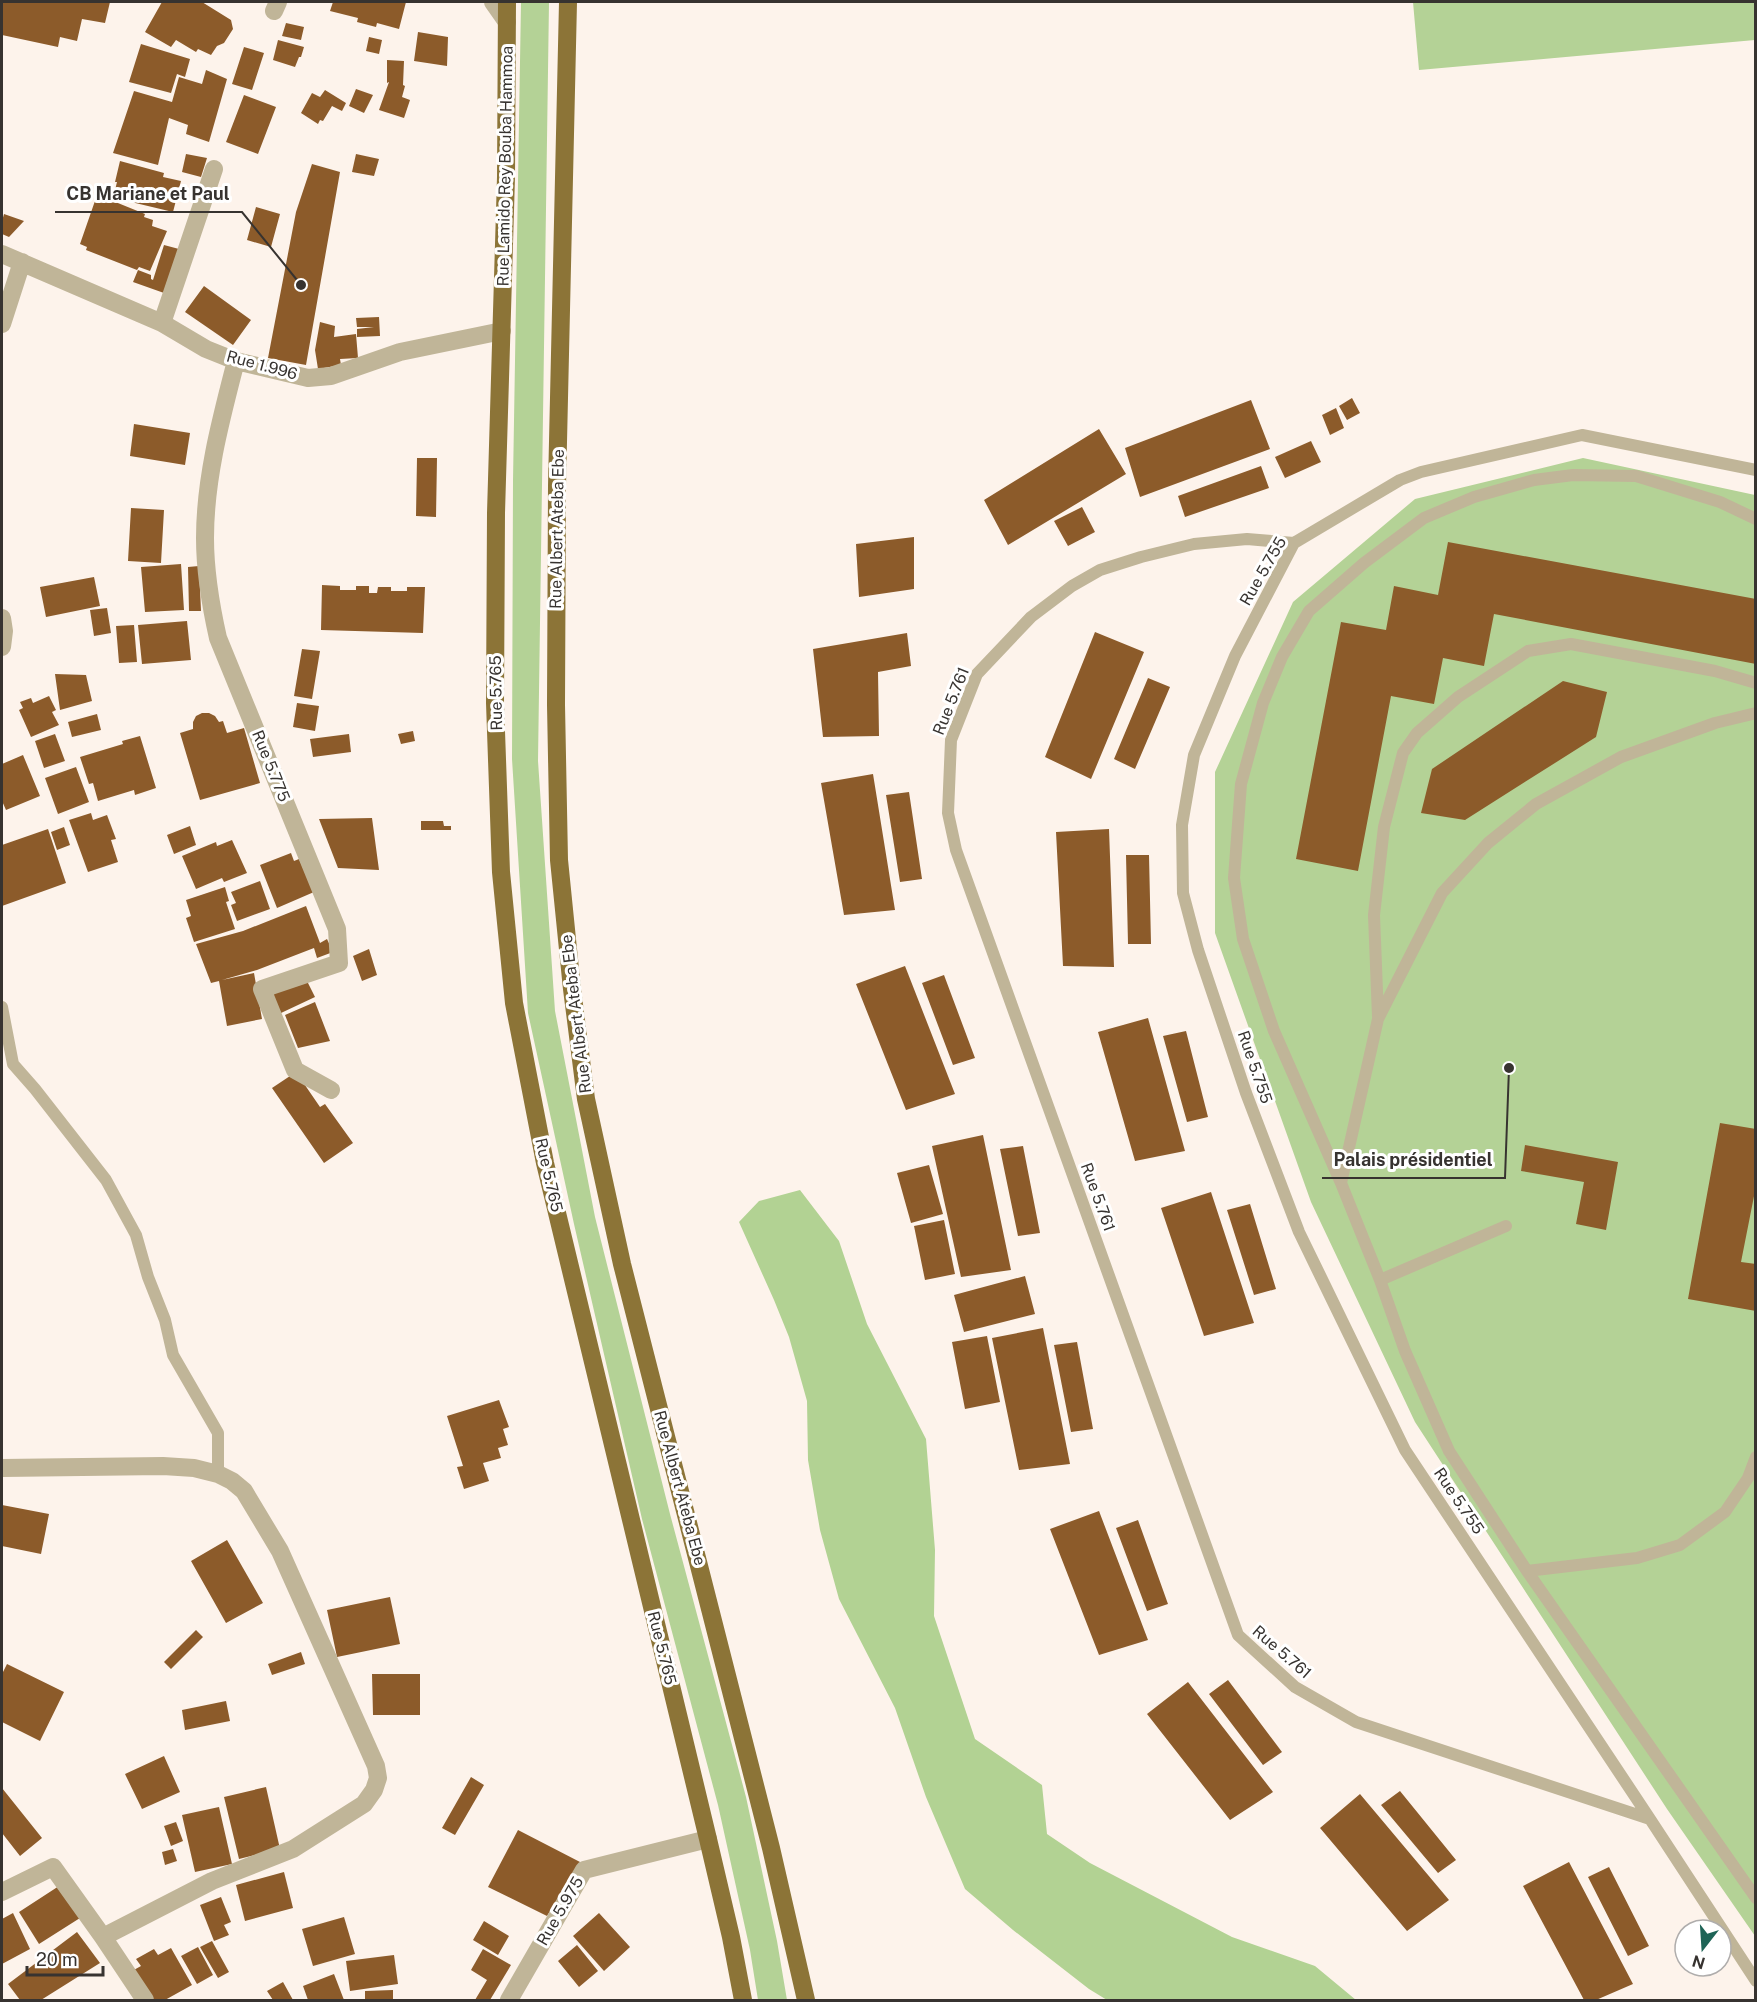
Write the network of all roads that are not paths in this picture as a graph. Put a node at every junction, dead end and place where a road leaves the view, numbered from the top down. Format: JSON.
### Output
{"nodes":[{"id":1,"x":493,"y":2,"type":"edge"},
{"id":2,"x":507,"y":2,"type":"edge"},
{"id":3,"x":568,"y":2,"type":"edge"},
{"id":4,"x":507,"y":22,"type":"junction"},
{"id":5,"x":214,"y":169,"type":"dead end"},
{"id":6,"x":2,"y":254,"type":"edge"},
{"id":7,"x":22,"y":262,"type":"junction"},
{"id":8,"x":162,"y":323,"type":"junction"},
{"id":9,"x":2,"y":324,"type":"edge"},
{"id":10,"x":502,"y":332,"type":"junction"},
{"id":11,"x":236,"y":361,"type":"junction"},
{"id":12,"x":1755,"y":470,"type":"edge"},
{"id":13,"x":1755,"y":519,"type":"edge"},
{"id":14,"x":1294,"y":543,"type":"junction"},
{"id":15,"x":2,"y":618,"type":"edge"},
{"id":16,"x":2,"y":647,"type":"edge"},
{"id":17,"x":1755,"y":682,"type":"edge"},
{"id":18,"x":1755,"y":713,"type":"edge"},
{"id":19,"x":2,"y":1007,"type":"edge"},
{"id":20,"x":1378,"y":1019,"type":"junction"},
{"id":21,"x":331,"y":1090,"type":"dead end"},
{"id":22,"x":1341,"y":1183,"type":"junction"},
{"id":23,"x":1506,"y":1226,"type":"dead end"},
{"id":24,"x":1380,"y":1280,"type":"junction"},
{"id":25,"x":1755,"y":1457,"type":"edge"},
{"id":26,"x":2,"y":1468,"type":"edge"},
{"id":27,"x":218,"y":1474,"type":"junction"},
{"id":28,"x":1527,"y":1571,"type":"junction"},
{"id":29,"x":1650,"y":1819,"type":"junction"},
{"id":30,"x":708,"y":1839,"type":"junction"},
{"id":31,"x":2,"y":1892,"type":"edge"},
{"id":32,"x":1755,"y":1898,"type":"edge"},
{"id":33,"x":103,"y":1937,"type":"junction"},
{"id":34,"x":1755,"y":1981,"type":"edge"},
{"id":35,"x":145,"y":2001,"type":"edge"},
{"id":36,"x":509,"y":2001,"type":"edge"},
{"id":37,"x":743,"y":2001,"type":"edge"},
{"id":38,"x":806,"y":2001,"type":"edge"}],
"edges":[{"from":1,"to":4,"type":"street"},
{"from":2,"to":4,"type":"highway","name":"Rue Lamido Rey Bouba Hammoa"},
{"from":3,"to":38,"type":"highway","name":"Rue Albert Ateba Ebe"},
{"from":4,"to":10,"type":"highway","name":"Rue Lamido Rey Bouba Hammoa"},
{"from":5,"to":8,"type":"street"},
{"from":6,"to":7,"type":"street","name":"Rue 1.996"},
{"from":7,"to":8,"type":"street","name":"Rue 1.996"},
{"from":7,"to":9,"type":"street"},
{"from":8,"to":11,"type":"street","name":"Rue 1.996"},
{"from":10,"to":11,"type":"street","name":"Rue 1.996"},
{"from":10,"to":30,"type":"highway","name":"Rue 5.765"},
{"from":11,"to":21,"type":"street","name":"Rue 5.775"},
{"from":12,"to":14,"type":"lane","name":"Rue 5.755"},
{"from":13,"to":22,"type":"lane"},
{"from":14,"to":29,"type":"lane","name":"Rue 5.755"},
{"from":14,"to":29,"type":"lane","name":"Rue 5.761"},
{"from":15,"to":16,"type":"street"},
{"from":17,"to":20,"type":"lane"},
{"from":18,"to":20,"type":"lane"},
{"from":19,"to":27,"type":"lane"},
{"from":20,"to":22,"type":"lane"},
{"from":22,"to":24,"type":"lane"},
{"from":23,"to":24,"type":"lane"},
{"from":24,"to":28,"type":"lane"},
{"from":25,"to":28,"type":"lane"},
{"from":26,"to":27,"type":"street"},
{"from":27,"to":33,"type":"street"},
{"from":28,"to":32,"type":"lane"},
{"from":29,"to":34,"type":"lane","name":"Rue 5.755"},
{"from":30,"to":36,"type":"street","name":"Rue 5.975"},
{"from":30,"to":37,"type":"highway","name":"Rue 5.765"},
{"from":31,"to":33,"type":"street"},
{"from":33,"to":35,"type":"street"}]}
